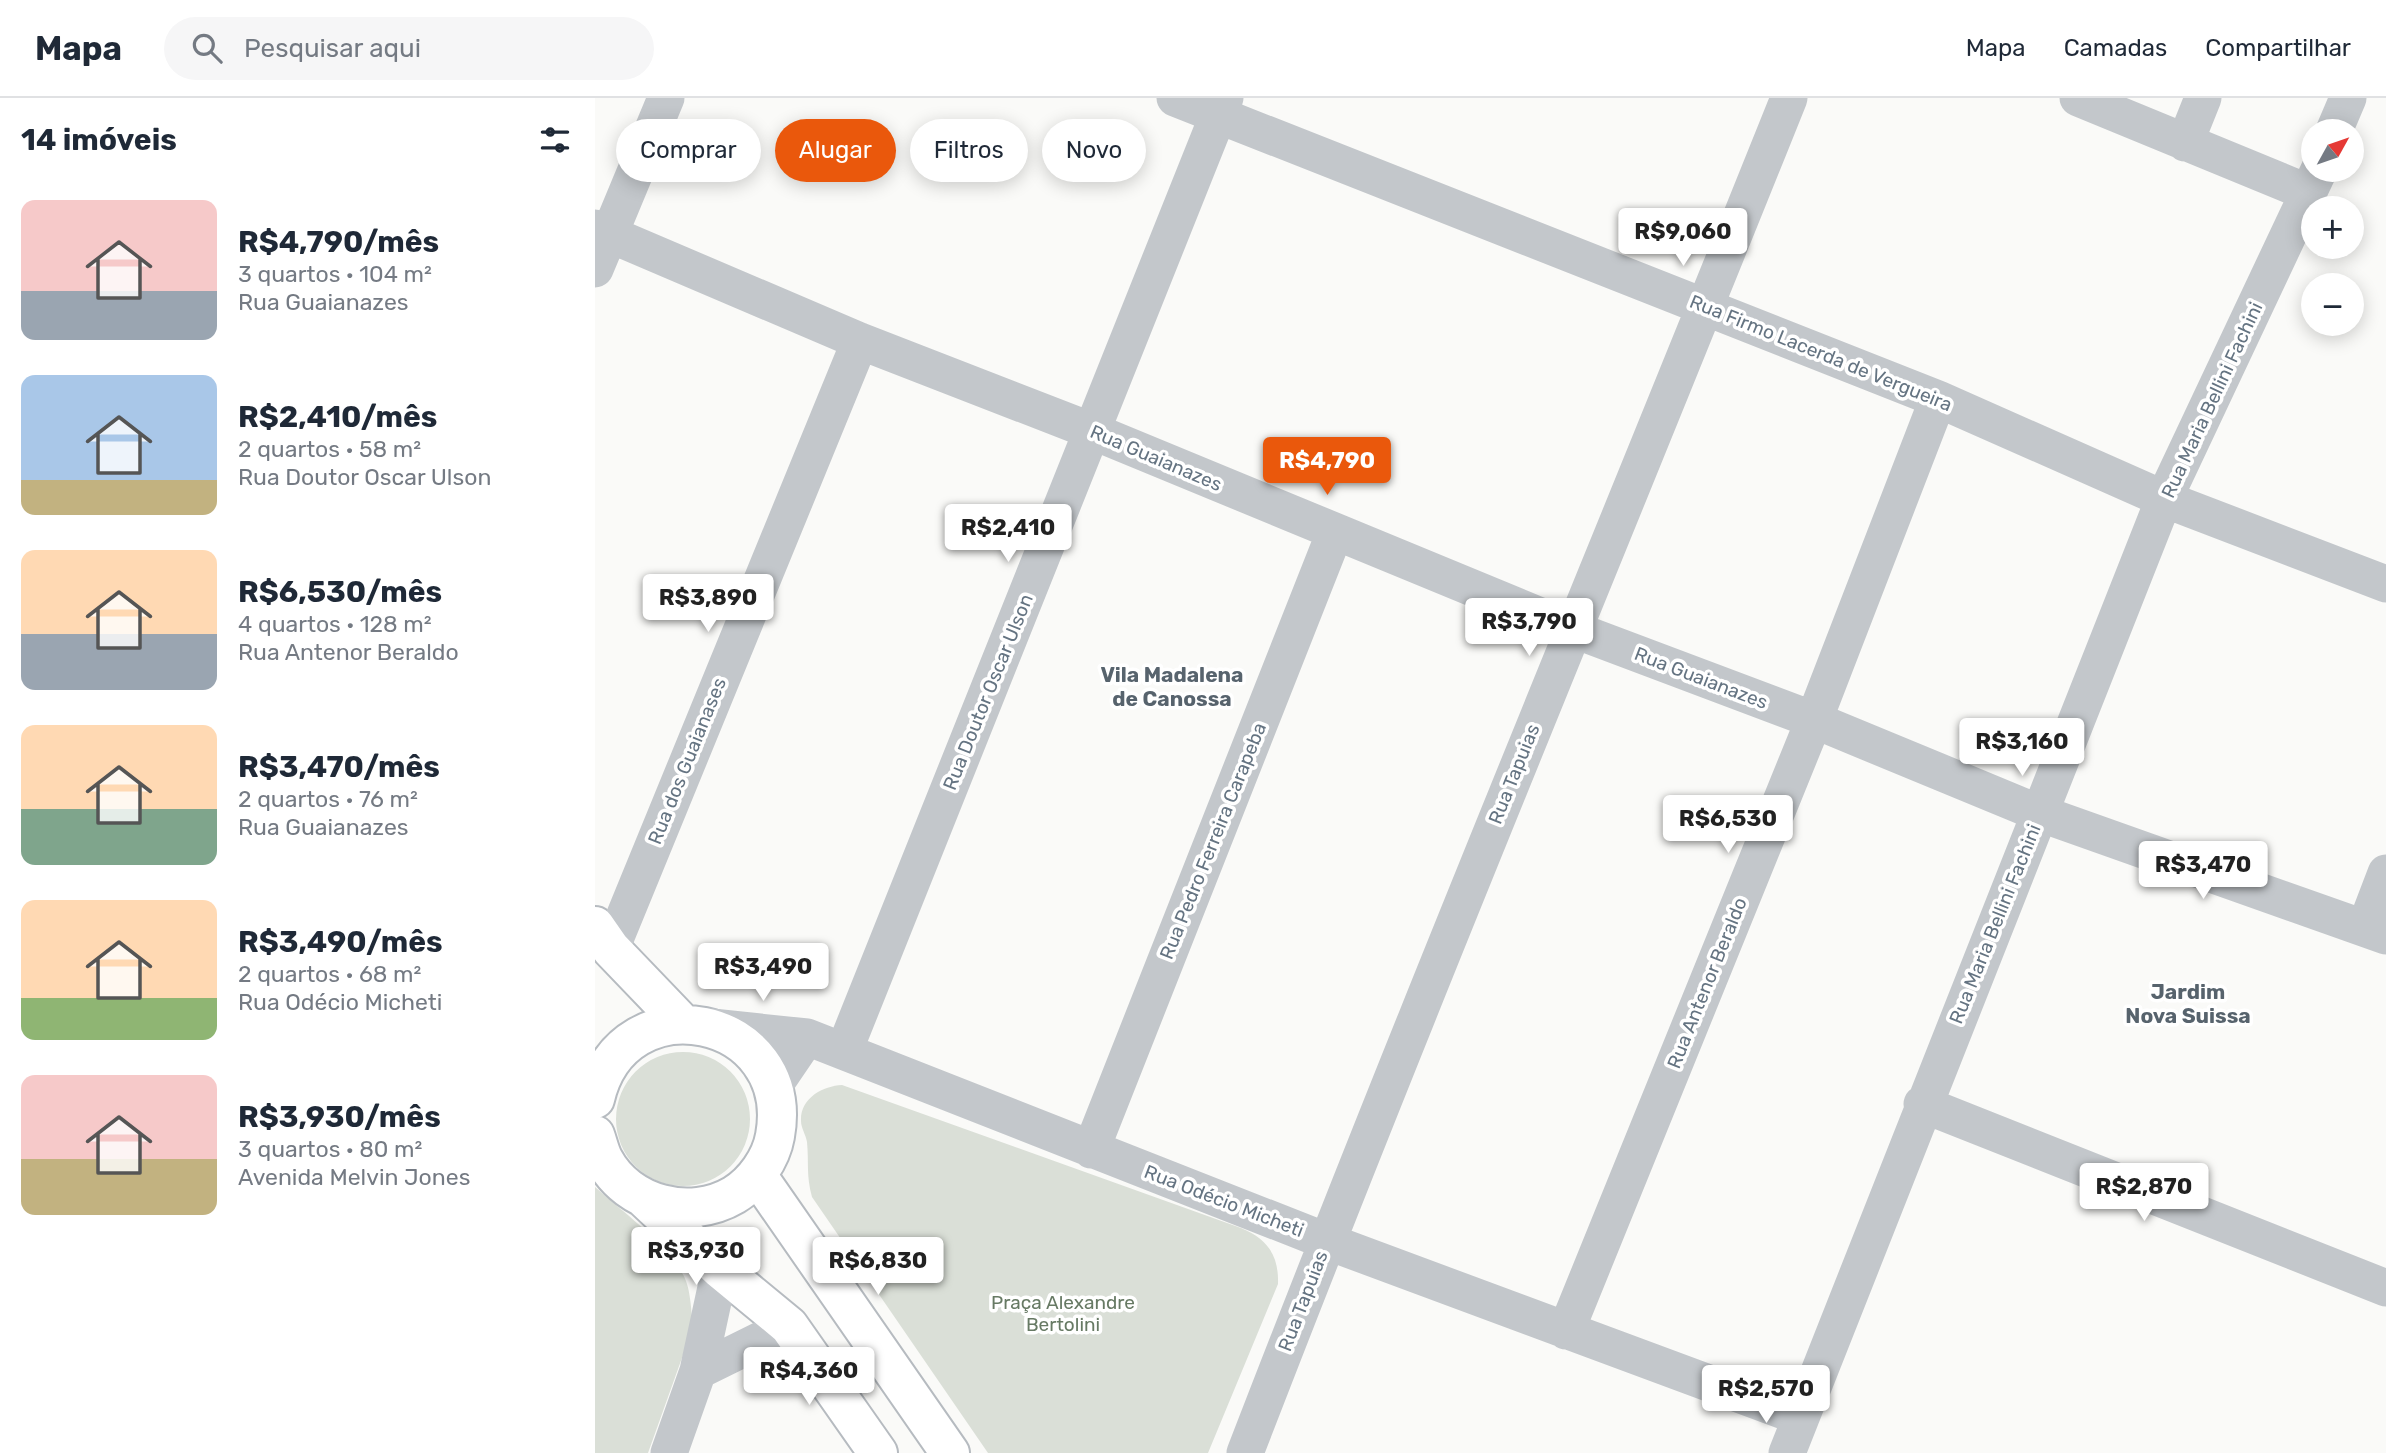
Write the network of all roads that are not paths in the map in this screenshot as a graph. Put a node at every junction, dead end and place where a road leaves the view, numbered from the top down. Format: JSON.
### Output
{"nodes":[{"id":1,"x":666,"y":98,"type":"edge"},
{"id":2,"x":1175,"y":98,"type":"edge"},
{"id":3,"x":1789,"y":98,"type":"edge"},
{"id":4,"x":2078,"y":98,"type":"edge"},
{"id":5,"x":2203,"y":98,"type":"edge"},
{"id":6,"x":2348,"y":98,"type":"edge"},
{"id":7,"x":1222,"y":107,"type":"edge"},
{"id":8,"x":2339,"y":119,"type":"edge"},
{"id":9,"x":2185,"y":143,"type":"junction"},
{"id":10,"x":2301,"y":178,"type":"edge"},
{"id":11,"x":2314,"y":182,"type":"edge"},
{"id":12,"x":603,"y":231,"type":"edge"},
{"id":13,"x":595,"y":269,"type":"edge"},
{"id":14,"x":1705,"y":308,"type":"junction"},
{"id":15,"x":860,"y":341,"type":"junction"},
{"id":16,"x":1938,"y":399,"type":"junction"},
{"id":17,"x":1092,"y":431,"type":"junction"},
{"id":18,"x":2164,"y":499,"type":"junction"},
{"id":19,"x":1335,"y":532,"type":"junction"},
{"id":20,"x":2386,"y":584,"type":"edge"},
{"id":21,"x":1572,"y":629,"type":"junction"},
{"id":22,"x":1814,"y":720,"type":"junction"},
{"id":23,"x":2039,"y":813,"type":"junction"},
{"id":24,"x":2386,"y":873,"type":"edge"},
{"id":25,"x":2376,"y":932,"type":"edge"},
{"id":26,"x":603,"y":938,"type":"edge"},
{"id":27,"x":697,"y":1025,"type":"junction"},
{"id":28,"x":807,"y":1037,"type":"junction"},
{"id":29,"x":844,"y":1051,"type":"junction"},
{"id":30,"x":596,"y":1085,"type":"edge"},
{"id":31,"x":773,"y":1087,"type":"junction"},
{"id":32,"x":1923,"y":1104,"type":"junction"},
{"id":33,"x":595,"y":1135,"type":"edge"},
{"id":34,"x":1091,"y":1150,"type":"junction"},
{"id":35,"x":757,"y":1175,"type":"junction"},
{"id":36,"x":645,"y":1199,"type":"junction"},
{"id":37,"x":1326,"y":1241,"type":"junction"},
{"id":38,"x":720,"y":1269,"type":"junction"},
{"id":39,"x":2386,"y":1288,"type":"edge"},
{"id":40,"x":789,"y":1326,"type":"junction"},
{"id":41,"x":1566,"y":1331,"type":"junction"},
{"id":42,"x":698,"y":1371,"type":"junction"},
{"id":43,"x":1800,"y":1417,"type":"junction"},
{"id":44,"x":669,"y":1453,"type":"edge"},
{"id":45,"x":878,"y":1453,"type":"edge"},
{"id":46,"x":950,"y":1453,"type":"edge"},
{"id":47,"x":1244,"y":1453,"type":"edge"},
{"id":48,"x":1787,"y":1453,"type":"edge"}],
"edges":[{"from":1,"to":12,"type":"street"},
{"from":2,"to":7,"type":"street","name":"Rua Firmo Lacerda de Vergueira"},
{"from":3,"to":14,"type":"street","name":"Rua Tapuias"},
{"from":4,"to":9,"type":"street"},
{"from":5,"to":9,"type":"street"},
{"from":6,"to":8,"type":"street"},
{"from":7,"to":14,"type":"street","name":"Rua Firmo Lacerda de Vergueira"},
{"from":7,"to":17,"type":"street","name":"Rua Doutor Oscar Ulson"},
{"from":9,"to":10,"type":"street"},
{"from":11,"to":18,"type":"street","name":"Rua Maria Bellini Fachini"},
{"from":12,"to":13,"type":"street"},
{"from":12,"to":15,"type":"street","name":"Rua Guaianazes"},
{"from":14,"to":16,"type":"street","name":"Rua Firmo Lacerda de Vergueira"},
{"from":14,"to":21,"type":"street","name":"Rua Tapuias"},
{"from":15,"to":17,"type":"street","name":"Rua Guaianazes"},
{"from":15,"to":26,"type":"street","name":"Rua dos Guaianases"},
{"from":16,"to":18,"type":"street","name":"Rua Firmo Lacerda de Vergueira"},
{"from":16,"to":22,"type":"street","name":"Rua Antenor Beraldo"},
{"from":17,"to":19,"type":"street","name":"Rua Guaianazes"},
{"from":17,"to":29,"type":"street","name":"Rua Doutor Oscar Ulson"},
{"from":18,"to":20,"type":"street","name":"Rua Firmo Lacerda de Vergueira"},
{"from":18,"to":23,"type":"street","name":"Rua Maria Bellini Fachini"},
{"from":19,"to":21,"type":"street","name":"Rua Guaianazes"},
{"from":19,"to":34,"type":"street","name":"Rua Pedro Ferreira Carapeba"},
{"from":21,"to":22,"type":"street","name":"Rua Guaianazes"},
{"from":21,"to":37,"type":"street","name":"Rua Tapuias"},
{"from":22,"to":23,"type":"street","name":"Rua Guaianazes"},
{"from":22,"to":41,"type":"street","name":"Rua Antenor Beraldo"},
{"from":23,"to":25,"type":"street","name":"Rua Guaianazes"},
{"from":23,"to":32,"type":"street","name":"Rua Maria Bellini Fachini"},
{"from":24,"to":25,"type":"street"},
{"from":26,"to":27,"type":"street"},
{"from":27,"to":28,"type":"street","name":"Rua Odécio Micheti"},
{"from":27,"to":30,"type":"street"},
{"from":27,"to":31,"type":"street"},
{"from":28,"to":29,"type":"street","name":"Rua Odécio Micheti"},
{"from":28,"to":31,"type":"street"},
{"from":29,"to":34,"type":"street","name":"Rua Odécio Micheti"},
{"from":31,"to":35,"type":"street"},
{"from":32,"to":39,"type":"street"},
{"from":32,"to":43,"type":"street","name":"Rua Maria Bellini Fachini"},
{"from":33,"to":36,"type":"street"},
{"from":34,"to":37,"type":"street","name":"Rua Odécio Micheti"},
{"from":35,"to":36,"type":"street"},
{"from":35,"to":46,"type":"street"},
{"from":36,"to":38,"type":"street"},
{"from":37,"to":41,"type":"street","name":"Rua Odécio Micheti"},
{"from":37,"to":47,"type":"street","name":"Rua Tapuias"},
{"from":38,"to":40,"type":"street"},
{"from":38,"to":42,"type":"street"},
{"from":40,"to":42,"type":"street"},
{"from":40,"to":45,"type":"street"},
{"from":41,"to":43,"type":"street","name":"Rua Odécio Micheti"},
{"from":42,"to":44,"type":"street"},
{"from":43,"to":48,"type":"street","name":"Rua Maria Bellini Fachini"}]}
